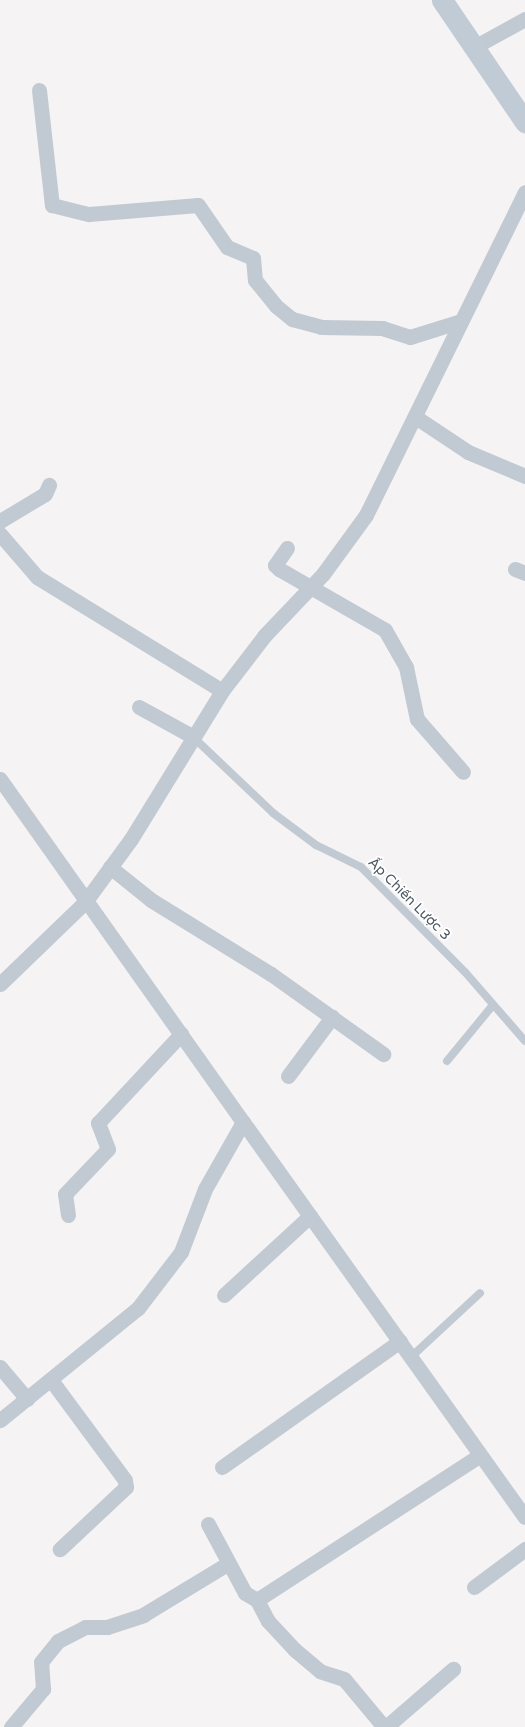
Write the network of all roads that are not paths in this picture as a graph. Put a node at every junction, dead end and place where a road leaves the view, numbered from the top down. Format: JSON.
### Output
{"nodes":[{"id":1,"x":442,"y":0,"type":"edge"},
{"id":2,"x":525,"y":19,"type":"edge"},
{"id":3,"x":474,"y":47,"type":"junction"},
{"id":4,"x":39,"y":90,"type":"dead end"},
{"id":5,"x":525,"y":122,"type":"edge"},
{"id":6,"x":525,"y":192,"type":"edge"},
{"id":7,"x":462,"y":321,"type":"junction"},
{"id":8,"x":417,"y":418,"type":"junction"},
{"id":9,"x":525,"y":476,"type":"edge"},
{"id":10,"x":49,"y":485,"type":"dead end"},
{"id":11,"x":0,"y":521,"type":"edge"},
{"id":12,"x":0,"y":534,"type":"edge"},
{"id":13,"x":287,"y":548,"type":"dead end"},
{"id":14,"x":310,"y":588,"type":"junction"},
{"id":15,"x":222,"y":691,"type":"junction"},
{"id":16,"x":139,"y":707,"type":"dead end"},
{"id":17,"x":192,"y":736,"type":"junction"},
{"id":18,"x":463,"y":772,"type":"dead end"},
{"id":19,"x":0,"y":779,"type":"edge"},
{"id":20,"x":110,"y":867,"type":"junction"},
{"id":21,"x":86,"y":902,"type":"junction"},
{"id":22,"x":0,"y":984,"type":"edge"},
{"id":23,"x":491,"y":1007,"type":"junction"},
{"id":24,"x":332,"y":1018,"type":"junction"},
{"id":25,"x":181,"y":1034,"type":"junction"},
{"id":26,"x":525,"y":1041,"type":"edge"},
{"id":27,"x":383,"y":1054,"type":"dead end"},
{"id":28,"x":446,"y":1061,"type":"dead end"},
{"id":29,"x":288,"y":1076,"type":"dead end"},
{"id":30,"x":243,"y":1122,"type":"junction"},
{"id":31,"x":68,"y":1215,"type":"dead end"},
{"id":32,"x":310,"y":1216,"type":"junction"},
{"id":33,"x":224,"y":1294,"type":"dead end"},
{"id":34,"x":480,"y":1294,"type":"dead end"},
{"id":35,"x":400,"y":1342,"type":"junction"},
{"id":36,"x":411,"y":1357,"type":"junction"},
{"id":37,"x":0,"y":1368,"type":"edge"},
{"id":38,"x":51,"y":1380,"type":"junction"},
{"id":39,"x":27,"y":1399,"type":"junction"},
{"id":40,"x":0,"y":1420,"type":"edge"},
{"id":41,"x":480,"y":1455,"type":"junction"},
{"id":42,"x":222,"y":1466,"type":"dead end"},
{"id":43,"x":525,"y":1517,"type":"edge"},
{"id":44,"x":208,"y":1524,"type":"dead end"},
{"id":45,"x":60,"y":1549,"type":"dead end"},
{"id":46,"x":525,"y":1549,"type":"edge"},
{"id":47,"x":229,"y":1563,"type":"junction"},
{"id":48,"x":474,"y":1587,"type":"dead end"},
{"id":49,"x":257,"y":1600,"type":"junction"},
{"id":50,"x":453,"y":1669,"type":"dead end"},
{"id":51,"x":11,"y":1727,"type":"edge"},
{"id":52,"x":385,"y":1727,"type":"edge"}],
"edges":[{"from":1,"to":3,"type":"main road"},
{"from":2,"to":3,"type":"street"},
{"from":3,"to":5,"type":"main road"},
{"from":4,"to":7,"type":"street"},
{"from":6,"to":7,"type":"street"},
{"from":7,"to":8,"type":"street"},
{"from":8,"to":9,"type":"street"},
{"from":8,"to":14,"type":"street"},
{"from":10,"to":11,"type":"street"},
{"from":12,"to":15,"type":"street"},
{"from":13,"to":14,"type":"street"},
{"from":14,"to":15,"type":"street"},
{"from":14,"to":18,"type":"street"},
{"from":15,"to":17,"type":"street"},
{"from":16,"to":17,"type":"street"},
{"from":17,"to":20,"type":"street"},
{"from":17,"to":23,"type":"lane","name":"Ấp Chiến Lược 3"},
{"from":19,"to":21,"type":"street"},
{"from":20,"to":21,"type":"street"},
{"from":20,"to":24,"type":"street"},
{"from":21,"to":22,"type":"street"},
{"from":21,"to":25,"type":"street"},
{"from":23,"to":26,"type":"lane","name":"Ấp Chiến Lược 3"},
{"from":23,"to":28,"type":"lane"},
{"from":24,"to":27,"type":"street"},
{"from":24,"to":29,"type":"street"},
{"from":25,"to":30,"type":"street"},
{"from":25,"to":31,"type":"street"},
{"from":30,"to":32,"type":"street"},
{"from":30,"to":38,"type":"street"},
{"from":32,"to":33,"type":"street"},
{"from":32,"to":35,"type":"street"},
{"from":34,"to":36,"type":"lane"},
{"from":35,"to":36,"type":"street"},
{"from":35,"to":42,"type":"street"},
{"from":36,"to":41,"type":"street"},
{"from":37,"to":39,"type":"street"},
{"from":38,"to":39,"type":"street"},
{"from":38,"to":45,"type":"street"},
{"from":39,"to":40,"type":"street"},
{"from":41,"to":43,"type":"street"},
{"from":41,"to":49,"type":"street"},
{"from":44,"to":47,"type":"street"},
{"from":46,"to":48,"type":"street"},
{"from":47,"to":49,"type":"street"},
{"from":47,"to":51,"type":"street"},
{"from":49,"to":52,"type":"street"},
{"from":50,"to":52,"type":"street"}]}
